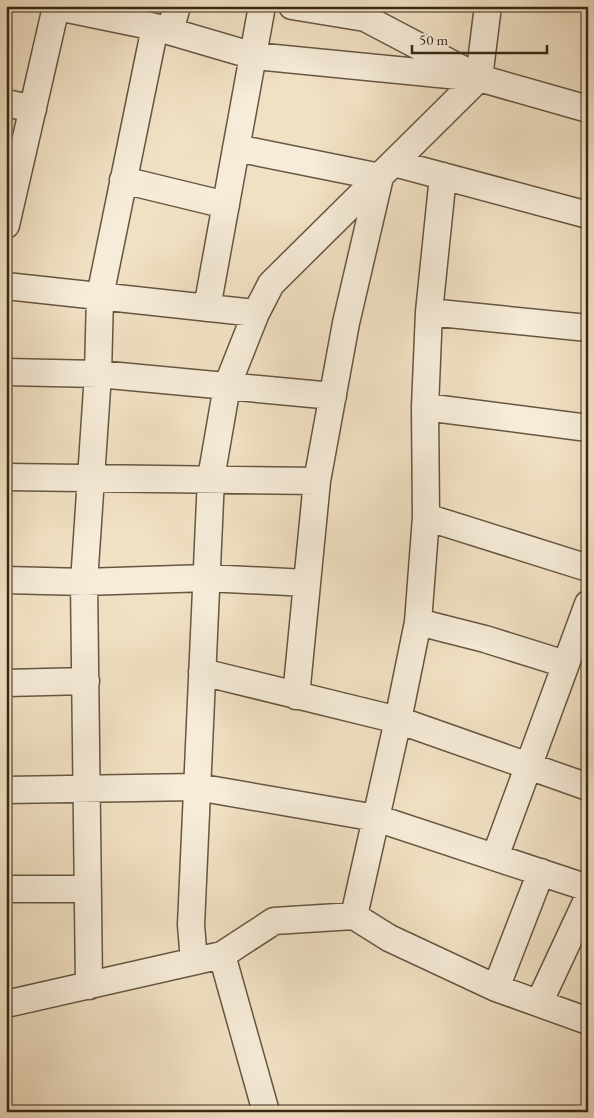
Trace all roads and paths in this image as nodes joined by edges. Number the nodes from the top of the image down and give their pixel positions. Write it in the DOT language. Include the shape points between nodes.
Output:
graph roads {
  1 [pos="177,6"];
  2 [pos="262,6"];
  3 [pos="292,6"];
  4 [pos="488,6"];
  5 [pos="65,8"];
  6 [pos="369,12"];
  7 [pos="162,29"];
  8 [pos="254,56"];
  9 [pos="479,78"];
  10 [pos="6,103"];
  11 [pos="33,109"];
  12 [pos="588,109"];
  13 [pos="236,148"];
  14 [pos="387,170"];
  15 [pos="443,176"];
  16 [pos="123,180"];
  17 [pos="226,205"];
  18 [pos="8,214"];
  19 [pos="588,215"];
  20 [pos="6,286"];
  21 [pos="100,296"];
  22 [pos="207,308"];
  23 [pos="429,312"];
  24 [pos="256,313"];
  25 [pos="588,328"];
  26 [pos="6,372"];
  27 [pos="98,374"];
  28 [pos="227,386"];
  29 [pos="332,396"];
  30 [pos="425,407"];
  31 [pos="588,428"];
  32 [pos="6,477"];
  33 [pos="92,478"];
  34 [pos="211,478"];
  35 [pos="317,481"];
  36 [pos="426,517"];
  37 [pos="588,568"];
  38 [pos="207,578"];
  39 [pos="6,580"];
  40 [pos="84,582"];
  41 [pos="307,583"];
  42 [pos="588,604"];
  43 [pos="418,622"];
  44 [pos="566,664"];
  45 [pos="202,672"];
  46 [pos="86,681"];
  47 [pos="6,683"];
  48 [pos="296,696"];
  49 [pos="398,720"];
  50 [pos="528,765"];
  51 [pos="197,787"];
  52 [pos="588,788"];
  53 [pos="6,790"];
  54 [pos="86,790"];
  55 [pos="376,818"];
  56 [pos="494,857"];
  57 [pos="541,872"];
  58 [pos="588,888"];
  59 [pos="6,889"];
  60 [pos="88,889"];
  61 [pos="588,898"];
  62 [pos="354,916"];
  63 [pos="222,955"];
  64 [pos="194,961"];
  65 [pos="89,986"];
  66 [pos="496,988"];
  67 [pos="539,1003"];
  68 [pos="6,1004"];
  69 [pos="588,1021"];
  70 [pos="266,1112"];
  1 -- 7 [label="street"];
  2 -- 8 [label="street"];
  3 -- 6 [label="street"];
  4 -- 9 [label="street"];
  5 -- 7 [label="street"];
  5 -- 11 [label="street"];
  6 -- 9 [label="street"];
  7 -- 8 [label="street"];
  7 -- 16 [label="street"];
  8 -- 9 [label="street"];
  8 -- 13 [label="street"];
  9 -- 12 [label="street"];
  9 -- 14 [label="street"];
  10 -- 11 [label="street"];
  11 -- 18 [label="street"];
  13 -- 14 [label="street"];
  13 -- 17 [label="street"];
  14 -- 15 [label="street"];
  14 -- 24 [label="street" via="271,284"];
  14 -- 29 [label="street" via="346,323"];
  15 -- 19 [label="street"];
  15 -- 23 [label="street"];
  16 -- 17 [label="street"];
  16 -- 21 [label="street"];
  17 -- 22 [label="street"];
  20 -- 21 [label="street"];
  21 -- 22 [label="street"];
  21 -- 27 [label="street"];
  22 -- 24 [label="street"];
  23 -- 25 [label="street"];
  23 -- 30 [label="street"];
  24 -- 28 [label="street"];
  26 -- 27 [label="street"];
  27 -- 28 [label="street"];
  27 -- 33 [label="street"];
  28 -- 29 [label="street"];
  28 -- 34 [label="street"];
  29 -- 35 [label="street"];
  30 -- 31 [label="street"];
  30 -- 36 [label="street"];
  32 -- 33 [label="street"];
  33 -- 34 [label="street"];
  33 -- 40 [label="street"];
  34 -- 35 [label="street"];
  34 -- 38 [label="street"];
  35 -- 41 [label="street"];
  36 -- 37 [label="street"];
  36 -- 43 [label="street"];
  38 -- 40 [label="street"];
  38 -- 41 [label="street"];
  38 -- 45 [label="street"];
  39 -- 40 [label="street"];
  40 -- 46 [label="street"];
  41 -- 48 [label="street"];
  42 -- 44 [label="street"];
  43 -- 44 [label="street"];
  43 -- 49 [label="street"];
  44 -- 50 [label="street"];
  45 -- 48 [label="street"];
  45 -- 51 [label="street"];
  46 -- 47 [label="street"];
  46 -- 54 [label="street"];
  48 -- 49 [label="street"];
  49 -- 50 [label="street"];
  49 -- 55 [label="street"];
  50 -- 52 [label="street"];
  50 -- 56 [label="street"];
  51 -- 54 [label="street"];
  51 -- 55 [label="street"];
  51 -- 64 [label="street" via="191,925"];
  53 -- 54 [label="street"];
  54 -- 60 [label="street"];
  55 -- 56 [label="street"];
  55 -- 62 [label="street"];
  56 -- 57 [label="street"];
  57 -- 58 [label="street"];
  57 -- 66 [label="street"];
  59 -- 60 [label="street"];
  60 -- 65 [label="street"];
  61 -- 67 [label="street"];
  62 -- 63 [label="street" via="274,921"];
  62 -- 66 [label="street" via="390,938"];
  63 -- 64 [label="street"];
  63 -- 70 [label="street"];
  64 -- 65 [label="street"];
  65 -- 68 [label="street"];
  66 -- 67 [label="street"];
  67 -- 69 [label="street"];
}
